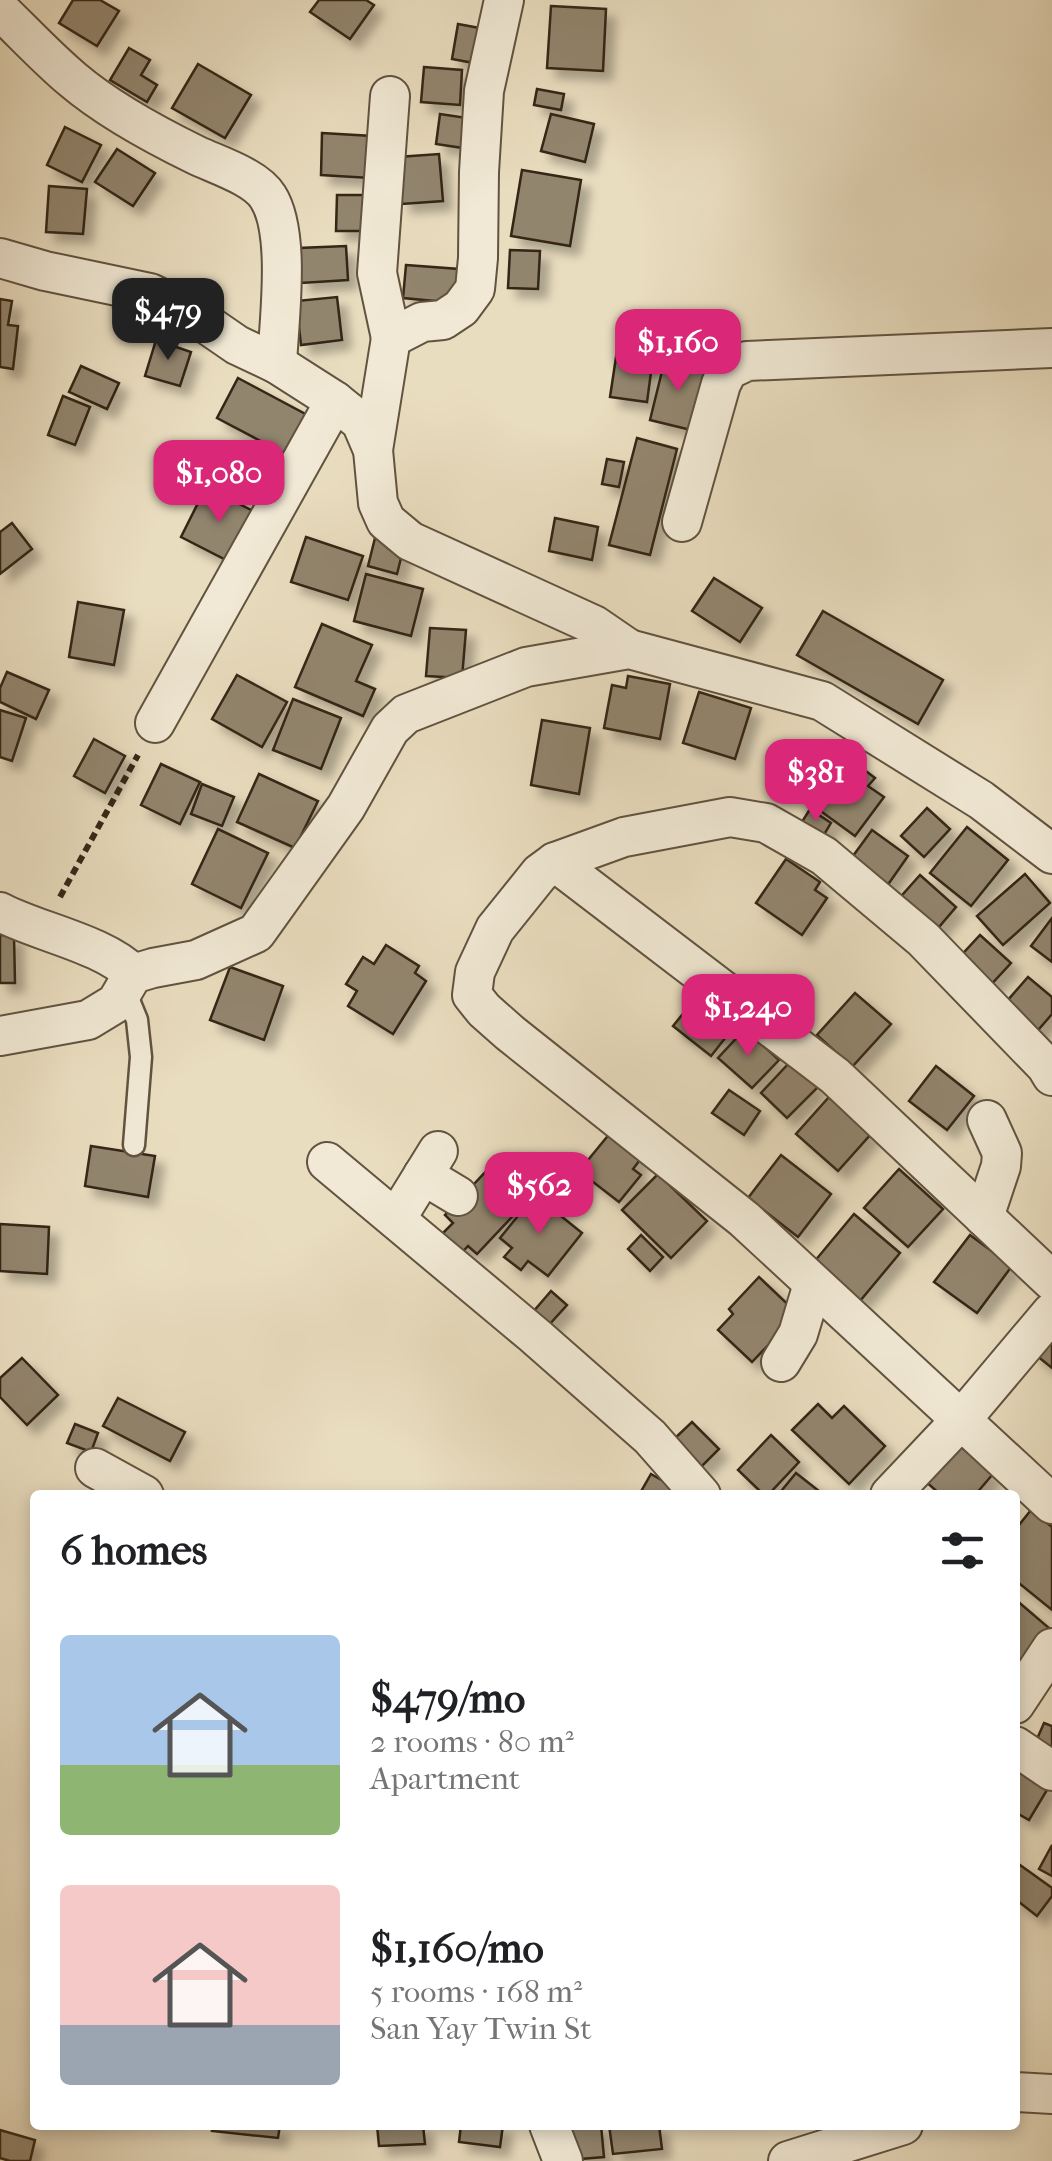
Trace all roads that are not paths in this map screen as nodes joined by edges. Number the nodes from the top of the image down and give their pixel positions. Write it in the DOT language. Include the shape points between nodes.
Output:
graph roads {
  1 [pos="504,0"];
  2 [pos="0,10"];
  3 [pos="390,96"];
  4 [pos="0,258"];
  5 [pos="391,338"];
  6 [pos="1052,348"];
  7 [pos="277,364"];
  8 [pos="335,402"];
  9 [pos="373,450"];
  10 [pos="682,522"];
  11 [pos="629,649"];
  12 [pos="155,723"];
  13 [pos="1052,854"];
  14 [pos="555,862"];
  15 [pos="0,912"];
  16 [pos="129,981"];
  17 [pos="0,1036"];
  18 [pos="1052,1076"];
  19 [pos="988,1120"];
  20 [pos="134,1145"];
  21 [pos="327,1162"];
  22 [pos="458,1196"];
  23 [pos="984,1217"];
  24 [pos="396,1219"];
  25 [pos="1052,1280"];
  26 [pos="813,1284"];
  27 [pos="1052,1312"];
  28 [pos="781,1362"];
  29 [pos="960,1420"];
  30 [pos="95,1468"];
  31 [pos="135,1490"];
  32 [pos="696,1490"];
  33 [pos="895,1490"];
  34 [pos="1052,1504"];
  35 [pos="1052,1648"];
  36 [pos="1020,1696"];
  37 [pos="1020,1749"];
  38 [pos="1052,1771"];
  39 [pos="1020,2092"];
  40 [pos="1052,2094"];
  41 [pos="551,2130"];
  42 [pos="888,2130"];
  43 [pos="563,2161"];
  44 [pos="788,2161"];
  1 -- 5 [label="street" via="484,91 475,288 462,308 442,320"];
  2 -- 7 [label="street" via="73,80 267,194 281,257"];
  3 -- 5 [label="street" via="377,273"];
  4 -- 7 [label="street" via="150,293"];
  5 -- 9 [label="street"];
  6 -- 10 [label="street" via="747,361 728,370 716,398"];
  7 -- 8 [label="street"];
  8 -- 9 [label="street" via="361,422"];
  8 -- 12 [label="street"];
  9 -- 11 [label="street" via="378,503 386,521 410,541 594,625"];
  11 -- 13 [label="street" via="822,702 981,800"];
  11 -- 16 [label="street" via="526,666 406,714 256,934"];
  14 -- 18 [label="street" via="624,837 730,816 766,823 824,856 923,939"];
  14 -- 23 [label="street" via="835,1076"];
  14 -- 26 [label="street" via="494,929 472,995"];
  15 -- 16 [label="street" via="123,963"];
  16 -- 17 [label="street" via="116,1003 88,1020"];
  16 -- 20 [label="lane" via="142,1056"];
  19 -- 23 [label="street" via="1002,1153"];
  21 -- 24 [label="street"];
  22 -- 24 [label="street" via="430,1163"];
  23 -- 25 [label="street"];
  24 -- 32 [label="street" via="650,1438"];
  26 -- 28 [label="street" via="798,1334"];
  26 -- 29 [label="street"];
  27 -- 29 [label="street"];
  29 -- 33 [label="street"];
  29 -- 34 [label="street"];
  30 -- 31 [label="street"];
  35 -- 36 [label="street"];
  37 -- 38 [label="street"];
  39 -- 40 [label="street"];
  41 -- 43 [label="street"];
  42 -- 44 [label="street"];
}
